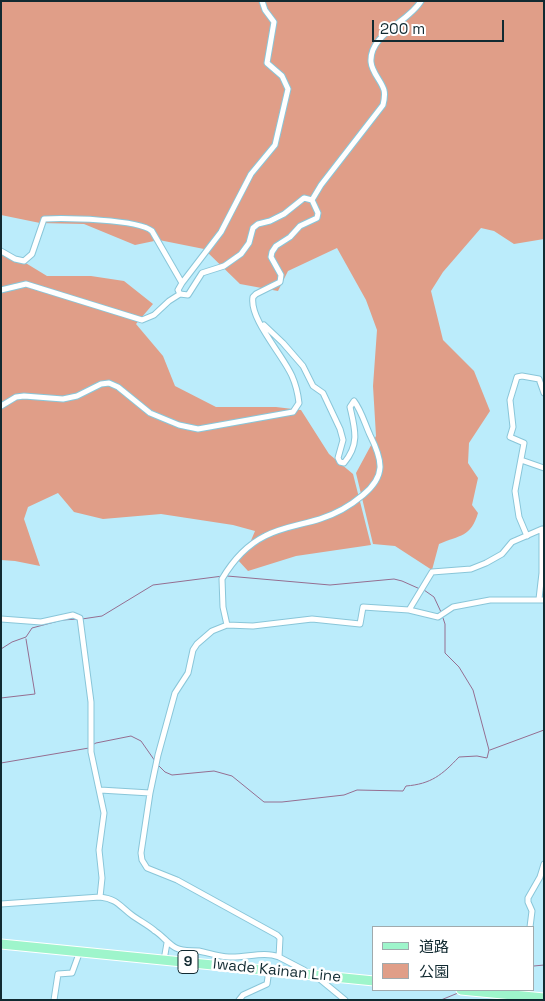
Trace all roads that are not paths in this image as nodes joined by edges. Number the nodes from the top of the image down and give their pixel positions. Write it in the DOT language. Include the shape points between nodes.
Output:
graph roads {
  1 [pos="262,1"];
  2 [pos="421,1"];
  3 [pos="312,200"];
  4 [pos="1,250"];
  5 [pos="182,283"];
  6 [pos="1,290"];
  7 [pos="180,294"];
  8 [pos="257,319"];
  9 [pos="544,393"];
  10 [pos="1,406"];
  11 [pos="521,460"];
  12 [pos="544,468"];
  13 [pos="527,536"];
  14 [pos="541,600"];
  15 [pos="409,610"];
  16 [pos="1,619"];
  17 [pos="228,625"];
  18 [pos="100,790"];
  19 [pos="150,793"];
  20 [pos="544,864"];
  21 [pos="100,897"];
  22 [pos="1,904"];
  23 [pos="530,926"];
  24 [pos="167,943"];
  25 [pos="1,944"];
  26 [pos="80,951"];
  27 [pos="279,957"];
  28 [pos="164,960"];
  29 [pos="269,970"];
  30 [pos="312,975"];
  31 [pos="372,981"];
  32 [pos="475,991"];
  33 [pos="529,995"];
  34 [pos="544,998"];
  35 [pos="54,1000"];
  36 [pos="239,1000"];
  37 [pos="345,1000"];
  1 -- 5 [label="street" via="274,22 267,63 282,76 288,89 275,145 251,174 221,232"];
  2 -- 3 [label="street" via="373,49 371,65 384,91 383,105"];
  3 -- 7 [label="street" via="304,198 284,214 258,224 241,254 224,266 202,273 188,295"];
  3 -- 8 [label="street" via="317,218 300,226 272,252 271,257 282,279 253,297 252,307"];
  4 -- 5 [label="street" via="24,261 32,254 42,219 75,218 135,224 152,231"];
  5 -- 7 [label="street" via="178,290"];
  6 -- 7 [label="street" via="26,284 142,320 154,315"];
  8 -- 10 [label="street" via="293,377 299,403 292,412 198,429 179,425 150,412 118,387 109,384 63,399 16,397"];
  8 -- 17 [label="street" via="283,343 303,366 313,386 323,393 343,440 338,458 340,462 344,463 352,454 355,441 350,407 354,401 381,463 373,487 351,505 319,520 279,530 240,554 222,579"];
  9 -- 11 [label="street" via="539,380 517,377 510,400 513,427 510,438 524,443"];
  11 -- 12 [label="street"];
  11 -- 13 [label="street" via="515,491 519,518"];
  13 -- 14 [label="street" via="542,529"];
  13 -- 15 [label="street" via="512,542 502,554 486,563 453,572 432,572"];
  14 -- 15 [label="street" via="490,600 453,607 438,616"];
  15 -- 17 [label="street" via="363,607 360,624 312,618 253,626"];
  16 -- 18 [label="street" via="41,622 73,615 80,618 91,702 91,752"];
  17 -- 19 [label="street" via="212,631 193,650 188,673 175,693"];
  18 -- 19 [label="street"];
  18 -- 21 [label="street" via="104,813"];
  19 -- 27 [label="street" via="141,853 147,868 177,880 277,935 280,938"];
  20 -- 23 [label="street" via="528,898 532,911"];
  21 -- 22 [label="street"];
  21 -- 24 [label="street" via="119,903"];
  24 -- 27 [label="street" via="186,952 244,958 271,954"];
  24 -- 28 [label="street"];
  25 -- 26 [label="main road, Iwade Kainan Line / 9"];
  26 -- 28 [label="main road, Iwade Kainan Line / 9"];
  26 -- 35 [label="street" via="72,973 58,974"];
  27 -- 30 [label="street"];
  28 -- 29 [label="main road, Iwade Kainan Line / 9"];
  29 -- 30 [label="main road, Iwade Kainan Line / 9"];
  29 -- 36 [label="street" via="267,984"];
  30 -- 31 [label="main road, Iwade Kainan Line / 9"];
  30 -- 37 [label="street"];
  32 -- 33 [label="main road"];
  33 -- 34 [label="main road"];
}
